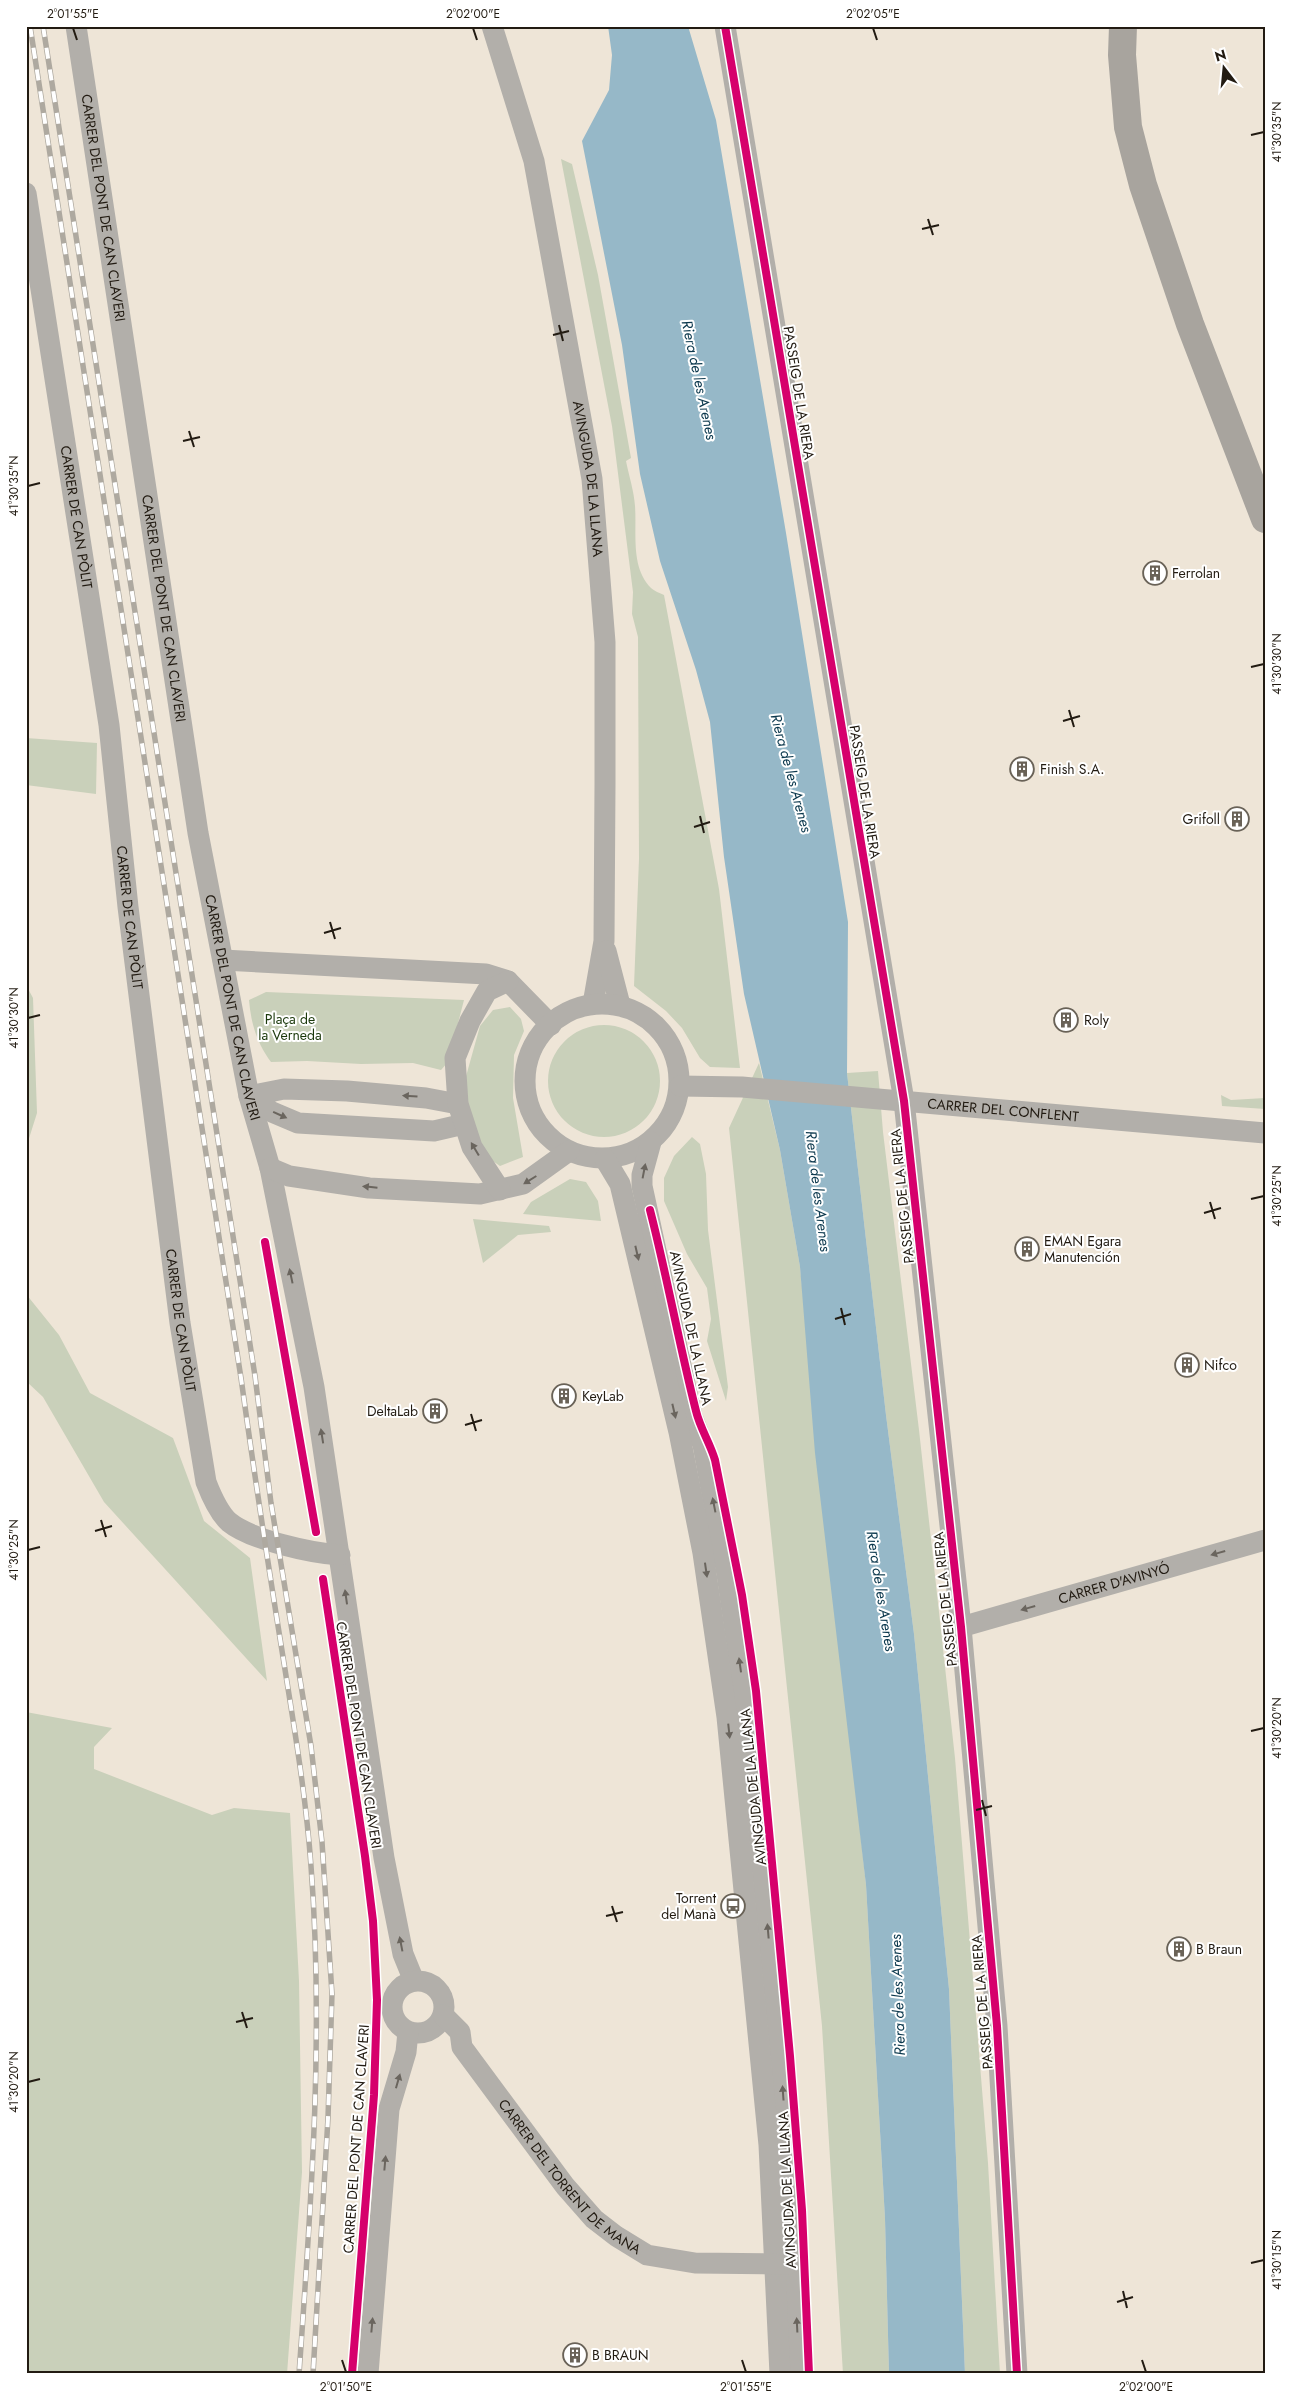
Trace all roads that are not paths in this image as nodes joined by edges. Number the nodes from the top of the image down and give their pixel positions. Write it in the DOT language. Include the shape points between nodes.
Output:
graph roads {
  1 [pos="76,26"];
  2 [pos="492,26"];
  3 [pos="725,26"];
  4 [pos="1123,26"];
  5 [pos="26,193"];
  6 [pos="1265,519"];
  7 [pos="604,941"];
  8 [pos="223,960"];
  9 [pos="508,981"];
  10 [pos="593,1004"];
  11 [pos="620,1005"];
  12 [pos="550,1025"];
  13 [pos="680,1086"];
  14 [pos="250,1096"];
  15 [pos="904,1101"];
  16 [pos="461,1114"];
  17 [pos="1265,1133"];
  18 [pos="651,1142"];
  19 [pos="569,1151"];
  20 [pos="605,1159"];
  21 [pos="270,1168"];
  22 [pos="500,1190"];
  23 [pos="1265,1540"];
  24 [pos="340,1555"];
  25 [pos="961,1627"];
  26 [pos="414,1982"];
  27 [pos="443,2015"];
  28 [pos="419,2031"];
  29 [pos="462,2047"];
  30 [pos="785,2265"];
  31 [pos="368,2374"];
  32 [pos="780,2374"];
  33 [pos="799,2374"];
  34 [pos="1017,2374"];
  1 -- 8 [label="street, CARRER DEL PONT DE CAN CLAVERI" via="198,833"];
  2 -- 7 [label="street, AVINGUDA DE LA LLANA" via="534,161 592,479 605,642"];
  3 -- 15 [label="street, PASSEIG DE LA RIERA"];
  4 -- 6 [label="main road" via="1128,127 1141,177 1170,266"];
  5 -- 24 [label="street, CARRER DE CAN PÒLIT" via="109,725 127,898 180,1323 206,1482 228,1521 241,1529 320,1554"];
  7 -- 10 [label="street, AVINGUDA DE LA LLANA"];
  7 -- 11 [label="street, AVINGUDA DE LA LLANA"];
  8 -- 9 [label="street" via="486,974"];
  8 -- 14 [label="street, CARRER DEL PONT DE CAN CLAVERI"];
  9 -- 12 [label="street"];
  9 -- 16 [label="street" via="487,991 455,1058"];
  10 -- 11 [label="street"];
  10 -- 12 [label="street" via="562,1015"];
  11 -- 13 [label="street" via="645,1016 665,1034 677,1059"];
  12 -- 19 [label="street" via="535,1042 526,1068 525,1084 530,1110 539,1127"];
  13 -- 15 [label="street, CARRER DEL CONFLENT" via="742,1087"];
  13 -- 18 [label="street" via="669,1121"];
  16 -- 14 [label="street, one-way" via="426,1098 284,1089"];
  14 -- 16 [label="street, one-way" via="272,1112 298,1123 434,1131"];
  14 -- 21 [label="street, CARRER DEL PONT DE CAN CLAVERI"];
  15 -- 17 [label="street, CARRER DEL CONFLENT"];
  15 -- 25 [label="street, PASSEIG DE LA RIERA"];
  22 -- 16 [label="street, one-way" via="472,1147"];
  18 -- 20 [label="street" via="631,1153"];
  30 -- 18 [label="street, AVINGUDA DE LA LLANA, one-way" via="782,2080 748,1723 728,1574 703,1445 692,1416 642,1186"];
  19 -- 20 [label="street"];
  19 -- 22 [label="street, one-way" via="523,1184"];
  20 -- 30 [label="street, AVINGUDA DE LA LLANA, one-way" via="620,1184 679,1432 703,1553 727,1717 769,2145"];
  22 -- 21 [label="street, one-way" via="480,1194 369,1188 289,1176"];
  24 -- 21 [label="street, CARRER DEL PONT DE CAN CLAVERI, one-way" via="314,1386"];
  23 -- 25 [label="street, CARRER D'AVINYÓ, one-way"];
  26 -- 24 [label="street, CARRER DEL PONT DE CAN CLAVERI, one-way" via="403,1954 384,1858"];
  25 -- 34 [label="street, PASSEIG DE LA RIERA" via="998,2040"];
  26 -- 27 [label="street" via="424,1981 437,1988 444,2001"];
  26 -- 28 [label="street" via="400,1987 391,2006 393,2018 399,2026"];
  27 -- 28 [label="street" via="436,2027"];
  27 -- 29 [label="street, CARRER DEL TORRENT DE MANA" via="460,2032"];
  28 -- 29 [label="street"];
  31 -- 28 [label="street, one-way" via="389,2109 406,2052"];
  29 -- 30 [label="street, CARRER DEL TORRENT DE MANA" via="565,2186 594,2219 616,2236 648,2255 694,2263"];
  30 -- 32 [label="street, AVINGUDA DE LA LLANA"];
  33 -- 30 [label="street, AVINGUDA DE LA LLANA, one-way"];
}
